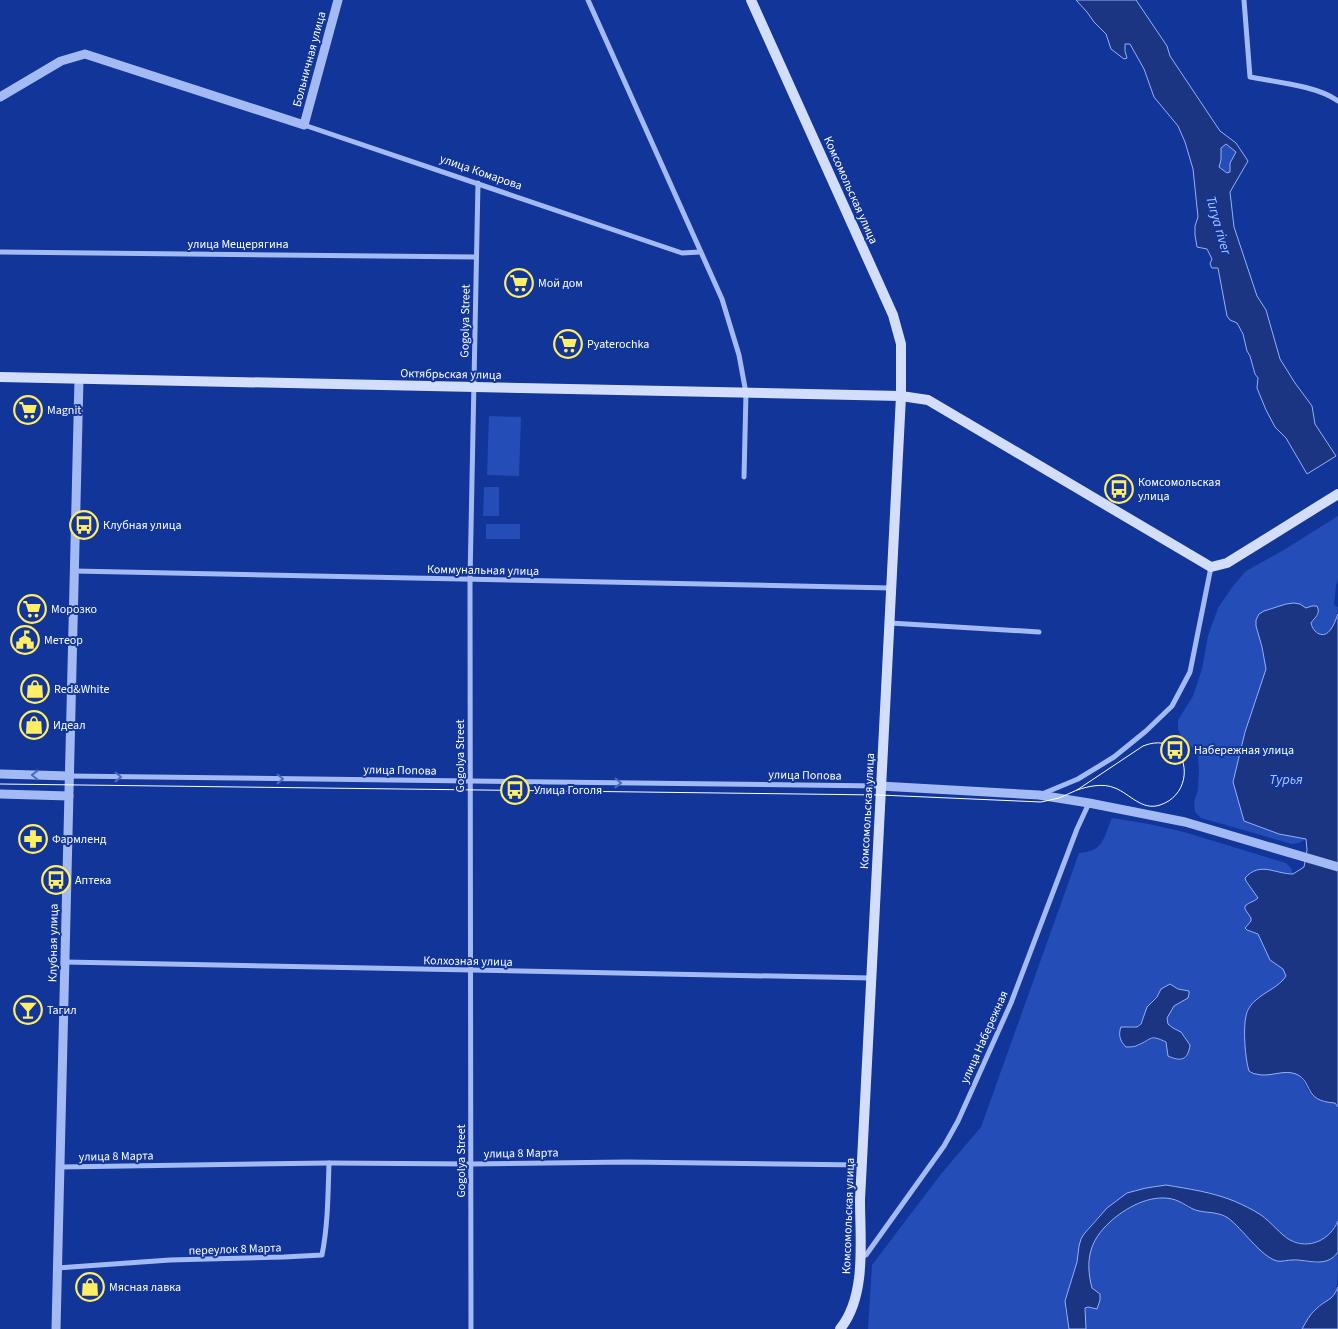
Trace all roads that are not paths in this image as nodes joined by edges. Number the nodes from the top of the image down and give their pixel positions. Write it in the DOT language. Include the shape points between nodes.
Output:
graph roads {
  1 [pos="338,0"];
  2 [pos="588,0"];
  3 [pos="752,0"];
  4 [pos="1244,0"];
  5 [pos="0,97"];
  6 [pos="1338,101"];
  7 [pos="304,125"];
  8 [pos="478,184"];
  9 [pos="0,252"];
  10 [pos="700,252"];
  11 [pos="476,257"];
  12 [pos="0,377"];
  13 [pos="79,378"];
  14 [pos="474,387"];
  15 [pos="746,393"];
  16 [pos="901,396"];
  17 [pos="744,476"];
  18 [pos="1338,494"];
  19 [pos="1211,567"];
  20 [pos="74,571"];
  21 [pos="470,579"];
  22 [pos="891,588"];
  23 [pos="889,623"];
  24 [pos="1039,632"];
  25 [pos="0,774"];
  26 [pos="69,776"];
  27 [pos="470,781"];
  28 [pos="880,786"];
  29 [pos="0,794"];
  30 [pos="1039,795"];
  31 [pos="69,796"];
  32 [pos="1089,804"];
  33 [pos="1338,867"];
  34 [pos="65,962"];
  35 [pos="470,971"];
  36 [pos="871,978"];
  37 [pos="329,1163"];
  38 [pos="471,1164"];
  39 [pos="862,1165"];
  40 [pos="60,1167"];
  41 [pos="860,1257"];
  42 [pos="57,1268"];
  43 [pos="844,1327"];
  44 [pos="56,1329"];
  45 [pos="471,1329"];
  1 -- 7 [label="street, Больничная улица"];
  2 -- 10 [label="street"];
  3 -- 16 [label="main road, Комсомольская улица" via="893,315 901,344"];
  4 -- 6 [label="street" via="1250,77 1310,89"];
  5 -- 7 [label="street, улица Комарова" via="61,61 85,54"];
  7 -- 8 [label="street, улица Комарова"];
  8 -- 10 [label="street, улица Комарова" via="682,253"];
  8 -- 11 [label="street, Gogolya Street"];
  9 -- 11 [label="street, улица Мещерягина"];
  10 -- 15 [label="street" via="722,299 739,355"];
  11 -- 14 [label="street, Gogolya Street"];
  12 -- 13 [label="main road, Октябрьская улица"];
  13 -- 14 [label="main road, Октябрьская улица"];
  13 -- 20 [label="street, Клубная улица"];
  14 -- 15 [label="main road, Октябрьская улица"];
  14 -- 21 [label="street, Gogolya Street"];
  15 -- 16 [label="main road, Октябрьская улица"];
  15 -- 17 [label="street"];
  16 -- 19 [label="main road, Октябрьская улица" via="928,400"];
  16 -- 22 [label="main road, Комсомольская улица"];
  18 -- 19 [label="main road" via="1227,563"];
  19 -- 30 [label="street" via="1190,672 1172,706 1114,756 1078,779"];
  20 -- 21 [label="street, Коммунальная улица"];
  20 -- 26 [label="street, Клубная улица"];
  21 -- 22 [label="street, Коммунальная улица"];
  21 -- 27 [label="street, Gogolya Street"];
  22 -- 23 [label="main road, Комсомольская улица"];
  23 -- 24 [label="street"];
  23 -- 28 [label="main road, Комсомольская улица"];
  26 -- 25 [label="street, one-way"];
  26 -- 27 [label="street, улица Попова, one-way"];
  26 -- 31 [label="street, Клубная улица"];
  27 -- 28 [label="street, улица Попова, one-way"];
  27 -- 35 [label="street, Gogolya Street"];
  28 -- 30 [label="street"];
  28 -- 36 [label="main road, Комсомольская улица"];
  29 -- 31 [label="street"];
  30 -- 32 [label="street"];
  31 -- 34 [label="street, Клубная улица"];
  32 -- 33 [label="street" via="1185,822"];
  32 -- 41 [label="street, улица Набережная" via="1011,1003 958,1121 944,1146 866,1255"];
  34 -- 35 [label="street, Колхозная улица"];
  34 -- 40 [label="street, Клубная улица"];
  35 -- 36 [label="street, Колхозная улица"];
  35 -- 38 [label="street, Gogolya Street"];
  36 -- 39 [label="main road, Комсомольская улица"];
  37 -- 38 [label="street, улица 8 Марта"];
  37 -- 40 [label="street, улица 8 Марта"];
  37 -- 42 [label="street, переулок 8 Марта" via="322,1255"];
  38 -- 39 [label="street, улица 8 Марта"];
  38 -- 45 [label="street, Gogolya Street"];
  39 -- 41 [label="main road, Комсомольская улица"];
  40 -- 42 [label="street, Клубная улица"];
  41 -- 43 [label="main road, Комсомольская улица" via="854,1303"];
  42 -- 44 [label="street, Клубная улица"];
}
